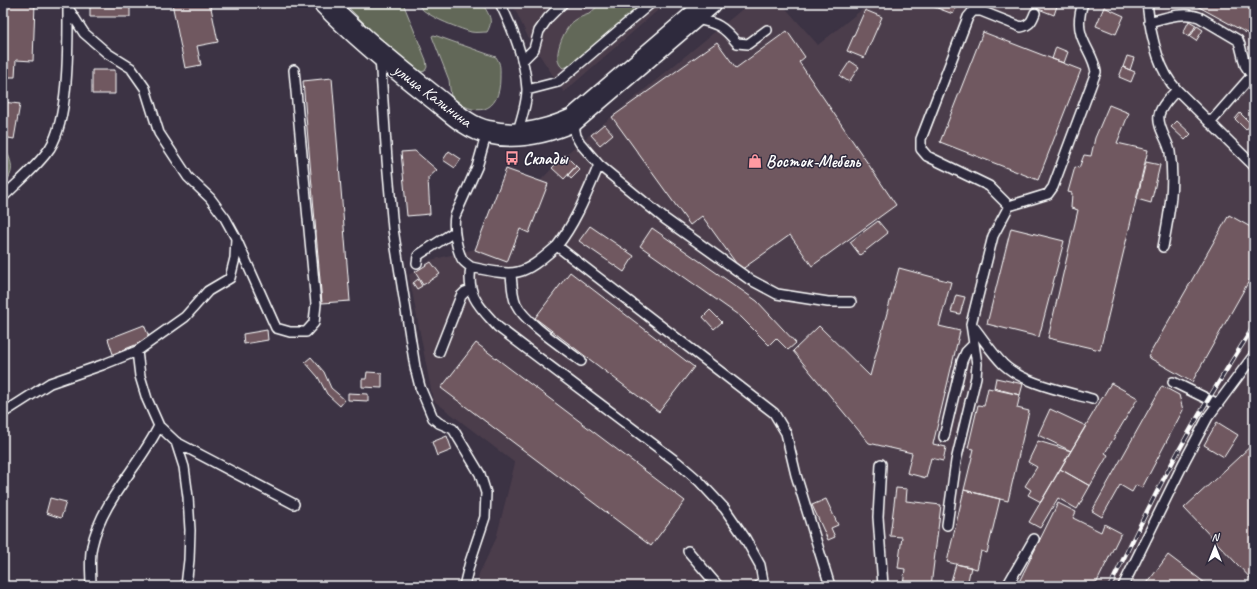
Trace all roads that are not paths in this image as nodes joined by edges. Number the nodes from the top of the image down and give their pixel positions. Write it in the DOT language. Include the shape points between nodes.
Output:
graph roads {
  1 [pos="325,3"];
  2 [pos="500,3"];
  3 [pos="651,3"];
  4 [pos="710,3"];
  5 [pos="1083,3"];
  6 [pos="1147,3"];
  7 [pos="561,4"];
  8 [pos="68,6"];
  9 [pos="1035,13"];
  10 [pos="692,18"];
  11 [pos="1149,22"];
  12 [pos="767,30"];
  13 [pos="380,55"];
  14 [pos="523,60"];
  15 [pos="294,70"];
  16 [pos="1253,75"];
  17 [pos="527,90"];
  18 [pos="1176,90"];
  19 [pos="573,120"];
  20 [pos="1210,123"];
  21 [pos="487,132"];
  22 [pos="516,135"];
  23 [pos="599,166"];
  24 [pos="1254,166"];
  25 [pos="3,196"];
  26 [pos="1009,206"];
  27 [pos="454,232"];
  28 [pos="236,238"];
  29 [pos="557,246"];
  30 [pos="1163,247"];
  31 [pos="417,263"];
  32 [pos="471,267"];
  33 [pos="511,274"];
  34 [pos="471,290"];
  35 [pos="851,302"];
  36 [pos="971,324"];
  37 [pos="974,344"];
  38 [pos="137,351"];
  39 [pos="439,352"];
  40 [pos="1254,355"];
  41 [pos="581,361"];
  42 [pos="1174,382"];
  43 [pos="1092,399"];
  44 [pos="1218,404"];
  45 [pos="3,413"];
  46 [pos="159,426"];
  47 [pos="944,436"];
  48 [pos="176,442"];
  49 [pos="881,464"];
  50 [pos="294,504"];
  51 [pos="947,525"];
  52 [pos="1034,539"];
  53 [pos="688,551"];
  54 [pos="91,586"];
  55 [pos="186,586"];
  56 [pos="464,586"];
  57 [pos="718,586"];
  58 [pos="759,586"];
  59 [pos="830,586"];
  60 [pos="883,586"];
  61 [pos="1007,586"];
  62 [pos="1123,586"];
  1 -- 13 [label="main road, улица Калинина"];
  2 -- 14 [label="lane"];
  3 -- 17 [label="lane" via="558,82"];
  4 -- 10 [label="main road, улица Калинина"];
  5 -- 26 [label="lane" via="1080,33 1095,62 1096,72 1053,187 1048,194"];
  6 -- 11 [label="lane"];
  7 -- 14 [label="lane" via="539,31 534,49"];
  8 -- 25 [label="lane" via="64,101 58,126 50,147 35,167"];
  8 -- 28 [label="lane" via="84,33 107,53 131,68 145,88 159,133 188,177 210,198 225,218"];
  9 -- 26 [label="lane" via="1028,25 1021,27 981,11 973,11 968,17 921,139 922,149 927,156 989,186"];
  10 -- 12 [label="lane" via="714,22 728,32 737,43 748,44"];
  10 -- 19 [label="main road, улица Калинина"];
  11 -- 16 [label="lane" via="1193,14 1238,40 1245,65"];
  11 -- 18 [label="lane" via="1153,42 1165,73"];
  13 -- 21 [label="main road, улица Калинина" via="462,120"];
  13 -- 56 [label="lane" via="394,229 420,387 432,418 453,429 480,474 486,493 485,517"];
  14 -- 17 [label="lane"];
  15 -- 28 [label="lane" via="316,304 314,323 306,332 290,332 276,328"];
  16 -- 20 [label="lane"];
  17 -- 22 [label="lane"];
  18 -- 20 [label="lane"];
  18 -- 30 [label="lane" via="1159,112 1158,122 1170,151 1172,177 1172,193"];
  19 -- 22 [label="main road, улица Калинина" via="538,132"];
  19 -- 23 [label="lane" via="576,136"];
  20 -- 24 [label="lane"];
  21 -- 22 [label="main road, улица Калинина"];
  21 -- 27 [label="lane" via="478,167 455,216"];
  23 -- 29 [label="lane" via="567,233"];
  23 -- 35 [label="lane" via="665,219 760,285 777,294 828,302"];
  26 -- 36 [label="lane" via="993,236"];
  27 -- 31 [label="lane" via="420,254"];
  27 -- 32 [label="lane" via="462,260"];
  28 -- 38 [label="lane" via="230,278 208,291 185,317"];
  29 -- 33 [label="lane" via="523,272"];
  29 -- 59 [label="lane" via="774,413 786,433"];
  32 -- 33 [label="lane"];
  32 -- 34 [label="lane"];
  33 -- 41 [label="lane" via="516,303 521,313"];
  34 -- 39 [label="lane" via="461,296"];
  34 -- 58 [label="lane" via="476,302 498,327 678,462 712,494 745,538 760,564 763,581"];
  36 -- 37 [label="lane"];
  36 -- 43 [label="lane" via="1003,364 1020,376"];
  37 -- 47 [label="lane" via="962,361"];
  37 -- 51 [label="lane" via="976,377 956,461"];
  38 -- 45 [label="lane" via="50,383"];
  38 -- 46 [label="lane" via="140,376"];
  40 -- 44 [label="lane"];
  42 -- 44 [label="lane"];
  44 -- 62 [label="lane" via="1208,417 1184,462"];
  46 -- 48 [label="lane"];
  46 -- 54 [label="lane" via="108,503 98,525 92,547"];
  48 -- 50 [label="lane"];
  48 -- 55 [label="lane" via="184,466 188,496 190,530"];
  49 -- 60 [label="lane" via="878,517"];
  52 -- 61 [label="lane"];
  53 -- 57 [label="lane"];
}
